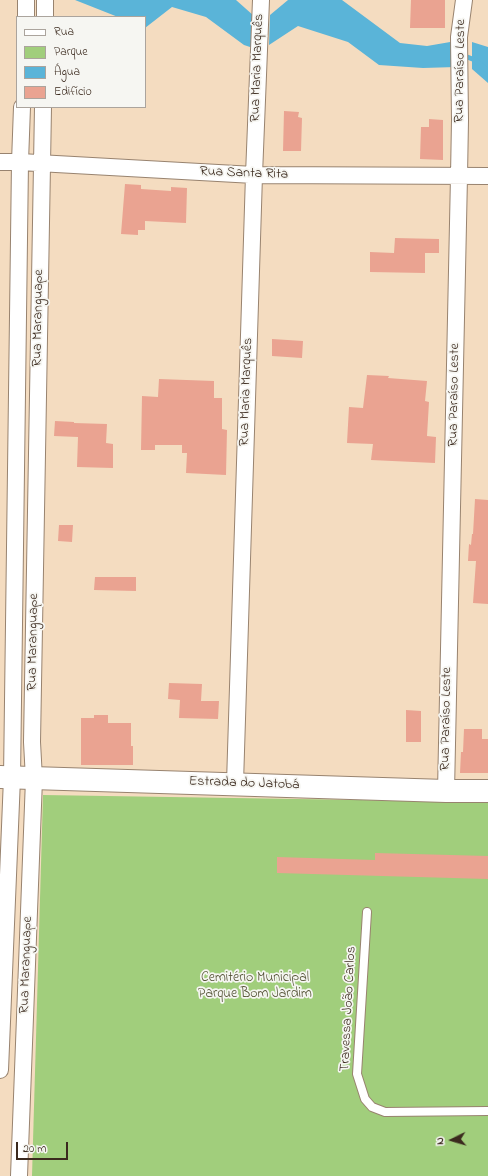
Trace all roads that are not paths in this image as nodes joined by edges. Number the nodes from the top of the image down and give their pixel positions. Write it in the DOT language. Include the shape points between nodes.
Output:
graph roads {
  1 [pos="26,0"];
  2 [pos="45,0"];
  3 [pos="261,0"];
  4 [pos="464,0"];
  5 [pos="26,16"];
  6 [pos="45,16"];
  7 [pos="22,108"];
  8 [pos="42,108"];
  9 [pos="0,162"];
  10 [pos="20,162"];
  11 [pos="41,164"];
  12 [pos="254,175"];
  13 [pos="459,176"];
  14 [pos="488,176"];
  15 [pos="6,778"];
  16 [pos="34,779"];
  17 [pos="235,783"];
  18 [pos="446,791"];
  19 [pos="488,791"];
  20 [pos="367,912"];
  21 [pos="0,1070"];
  22 [pos="488,1111"];
  23 [pos="19,1176"];
  1 -- 5 [label="street"];
  2 -- 6 [label="street"];
  3 -- 12 [label="street, Rua Maria Marquês"];
  4 -- 13 [label="street, Rua Paraíso Leste" via="459,36"];
  7 -- 10 [label="street, Rua Maranguape"];
  8 -- 11 [label="street, Rua Maranguape"];
  9 -- 10 [label="street, Rua Santa Rita"];
  10 -- 11 [label="street, Rua Santa Rita"];
  10 -- 15 [label="street, Rua Maranguape"];
  11 -- 12 [label="street, Rua Santa Rita"];
  11 -- 16 [label="street, Rua Maranguape" via="32,742"];
  12 -- 13 [label="street, Rua Santa Rita"];
  12 -- 17 [label="street, Rua Maria Marquês"];
  13 -- 14 [label="street, Rua Santa Rita"];
  13 -- 18 [label="street, Rua Paraíso Leste"];
  15 -- 16 [label="street, Estrada do Jatobá"];
  15 -- 21 [label="street, Rua Maranguape"];
  16 -- 17 [label="street, Estrada do Jatobá"];
  16 -- 23 [label="street, Rua Maranguape"];
  17 -- 18 [label="street, Estrada do Jatobá"];
  18 -- 19 [label="street, Estrada do Jatobá"];
  20 -- 22 [label="lane, Travessa João Carlos" via="357,1074 365,1100 372,1107 385,1112"];
}
